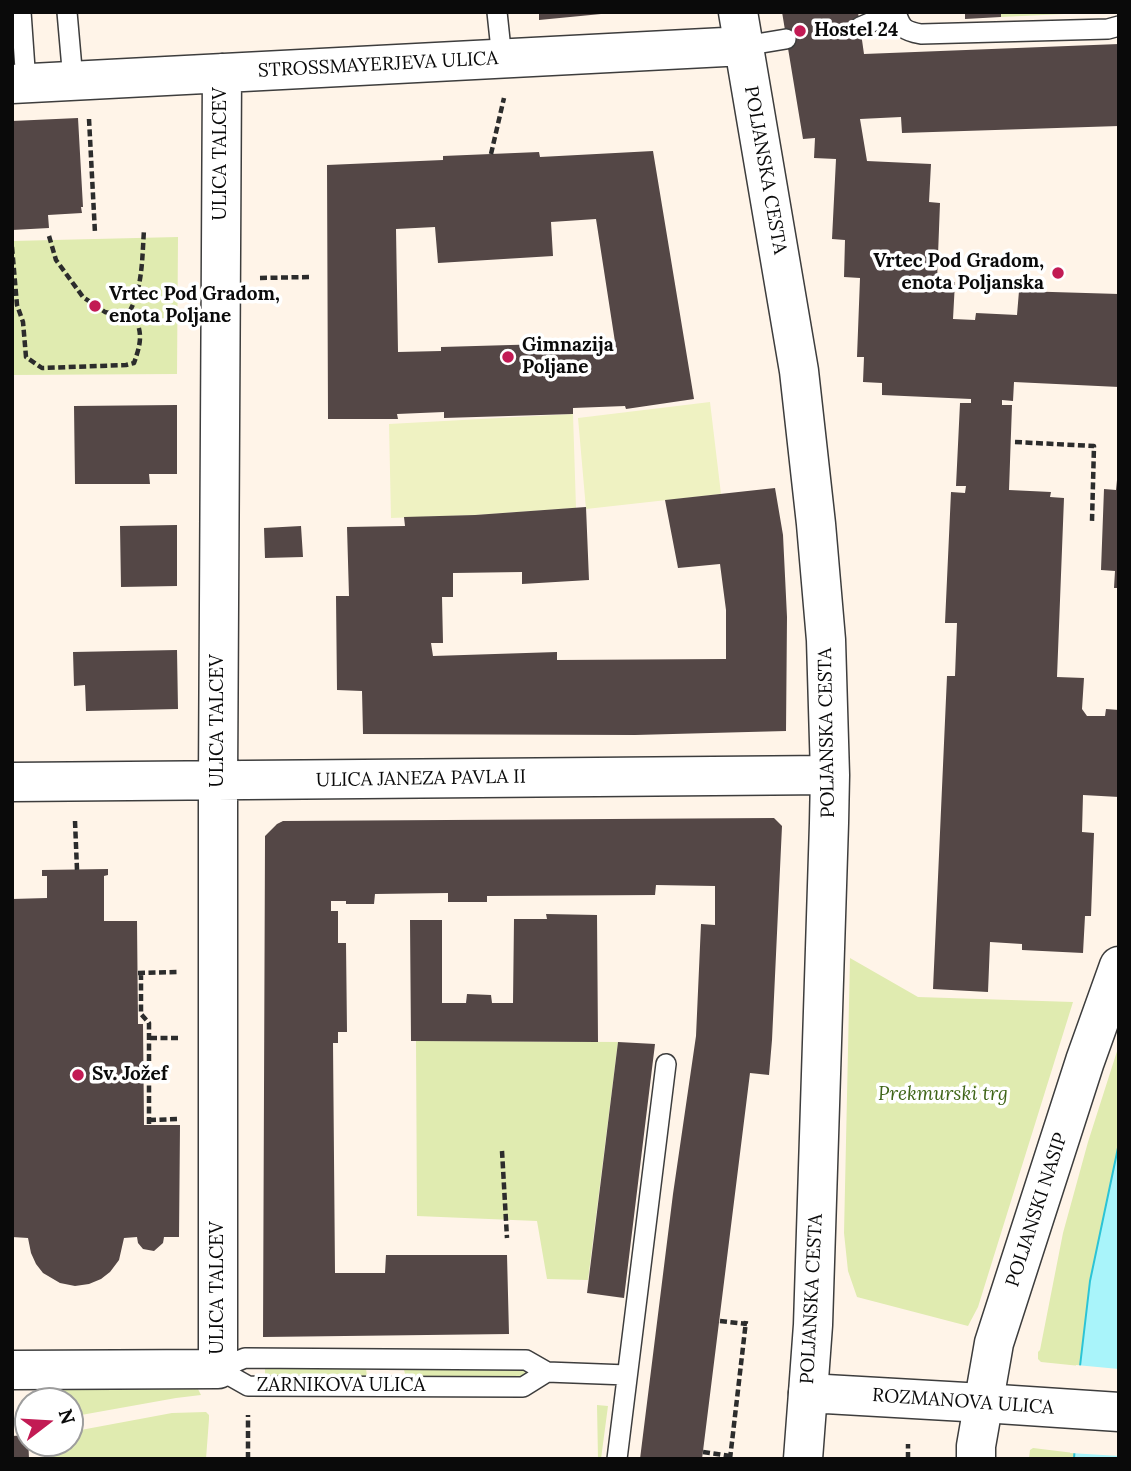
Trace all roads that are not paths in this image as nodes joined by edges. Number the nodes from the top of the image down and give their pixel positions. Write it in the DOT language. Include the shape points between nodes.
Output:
graph roads {
  1 [pos="21,12"];
  2 [pos="67,12"];
  3 [pos="497,12"];
  4 [pos="895,12"];
  5 [pos="1119,26"];
  6 [pos="860,27"];
  7 [pos="741,29"];
  8 [pos="786,39"];
  9 [pos="502,59"];
  10 [pos="222,73"];
  11 [pos="79,80"];
  12 [pos="19,83"];
  13 [pos="830,775"];
  14 [pos="218,781"];
  15 [pos="12,782"];
  16 [pos="1119,966"];
  17 [pos="666,1064"];
  18 [pos="12,1370"];
  19 [pos="547,1372"];
  20 [pos="627,1375"];
  21 [pos="233,1378"];
  22 [pos="808,1393"];
  23 [pos="983,1403"];
  24 [pos="1119,1412"];
  25 [pos="617,1459"];
  26 [pos="803,1459"];
  27 [pos="976,1459"];
  1 -- 12 [label="lane"];
  2 -- 11 [label="lane"];
  3 -- 9 [label="lane"];
  4 -- 5 [label="lane" via="907,31 920,34"];
  4 -- 6 [label="lane"];
  7 -- 8 [label="lane"];
  7 -- 9 [label="street, STROSSMAYERJEVA ULICA" via="708,49"];
  7 -- 13 [label="street, POLJANSKA CESTA" via="800,383 817,523"];
  9 -- 10 [label="street, STROSSMAYERJEVA ULICA"];
  10 -- 11 [label="street, STROSSMAYERJEVA ULICA"];
  10 -- 14 [label="street, ULICA TALCEV"];
  11 -- 12 [label="street, STROSSMAYERJEVA ULICA"];
  13 -- 14 [label="street, ULICA JANEZA PAVLA II"];
  13 -- 22 [label="street, POLJANSKA CESTA"];
  14 -- 15 [label="street, ULICA JANEZA PAVLA II"];
  14 -- 21 [label="street, ULICA TALCEV"];
  16 -- 23 [label="street, POLJANSKI NASIP" via="994,1343"];
  17 -- 20 [label="lane"];
  18 -- 21 [label="street, ZARNIKOVA ULICA"];
  19 -- 20 [label="lane, ZARNIKOVA ULICA"];
  19 -- 21 [label="lane, ZARNIKOVA ULICA" via="523,1387"];
  19 -- 21 [label="lane" via="526,1360 245,1358"];
  20 -- 25 [label="lane"];
  22 -- 23 [label="street, ROZMANOVA ULICA"];
  22 -- 26 [label="street, POLJANSKA CESTA"];
  23 -- 24 [label="street, ROZMANOVA ULICA"];
  23 -- 27 [label="street, POLJANSKI NASIP"];
}
